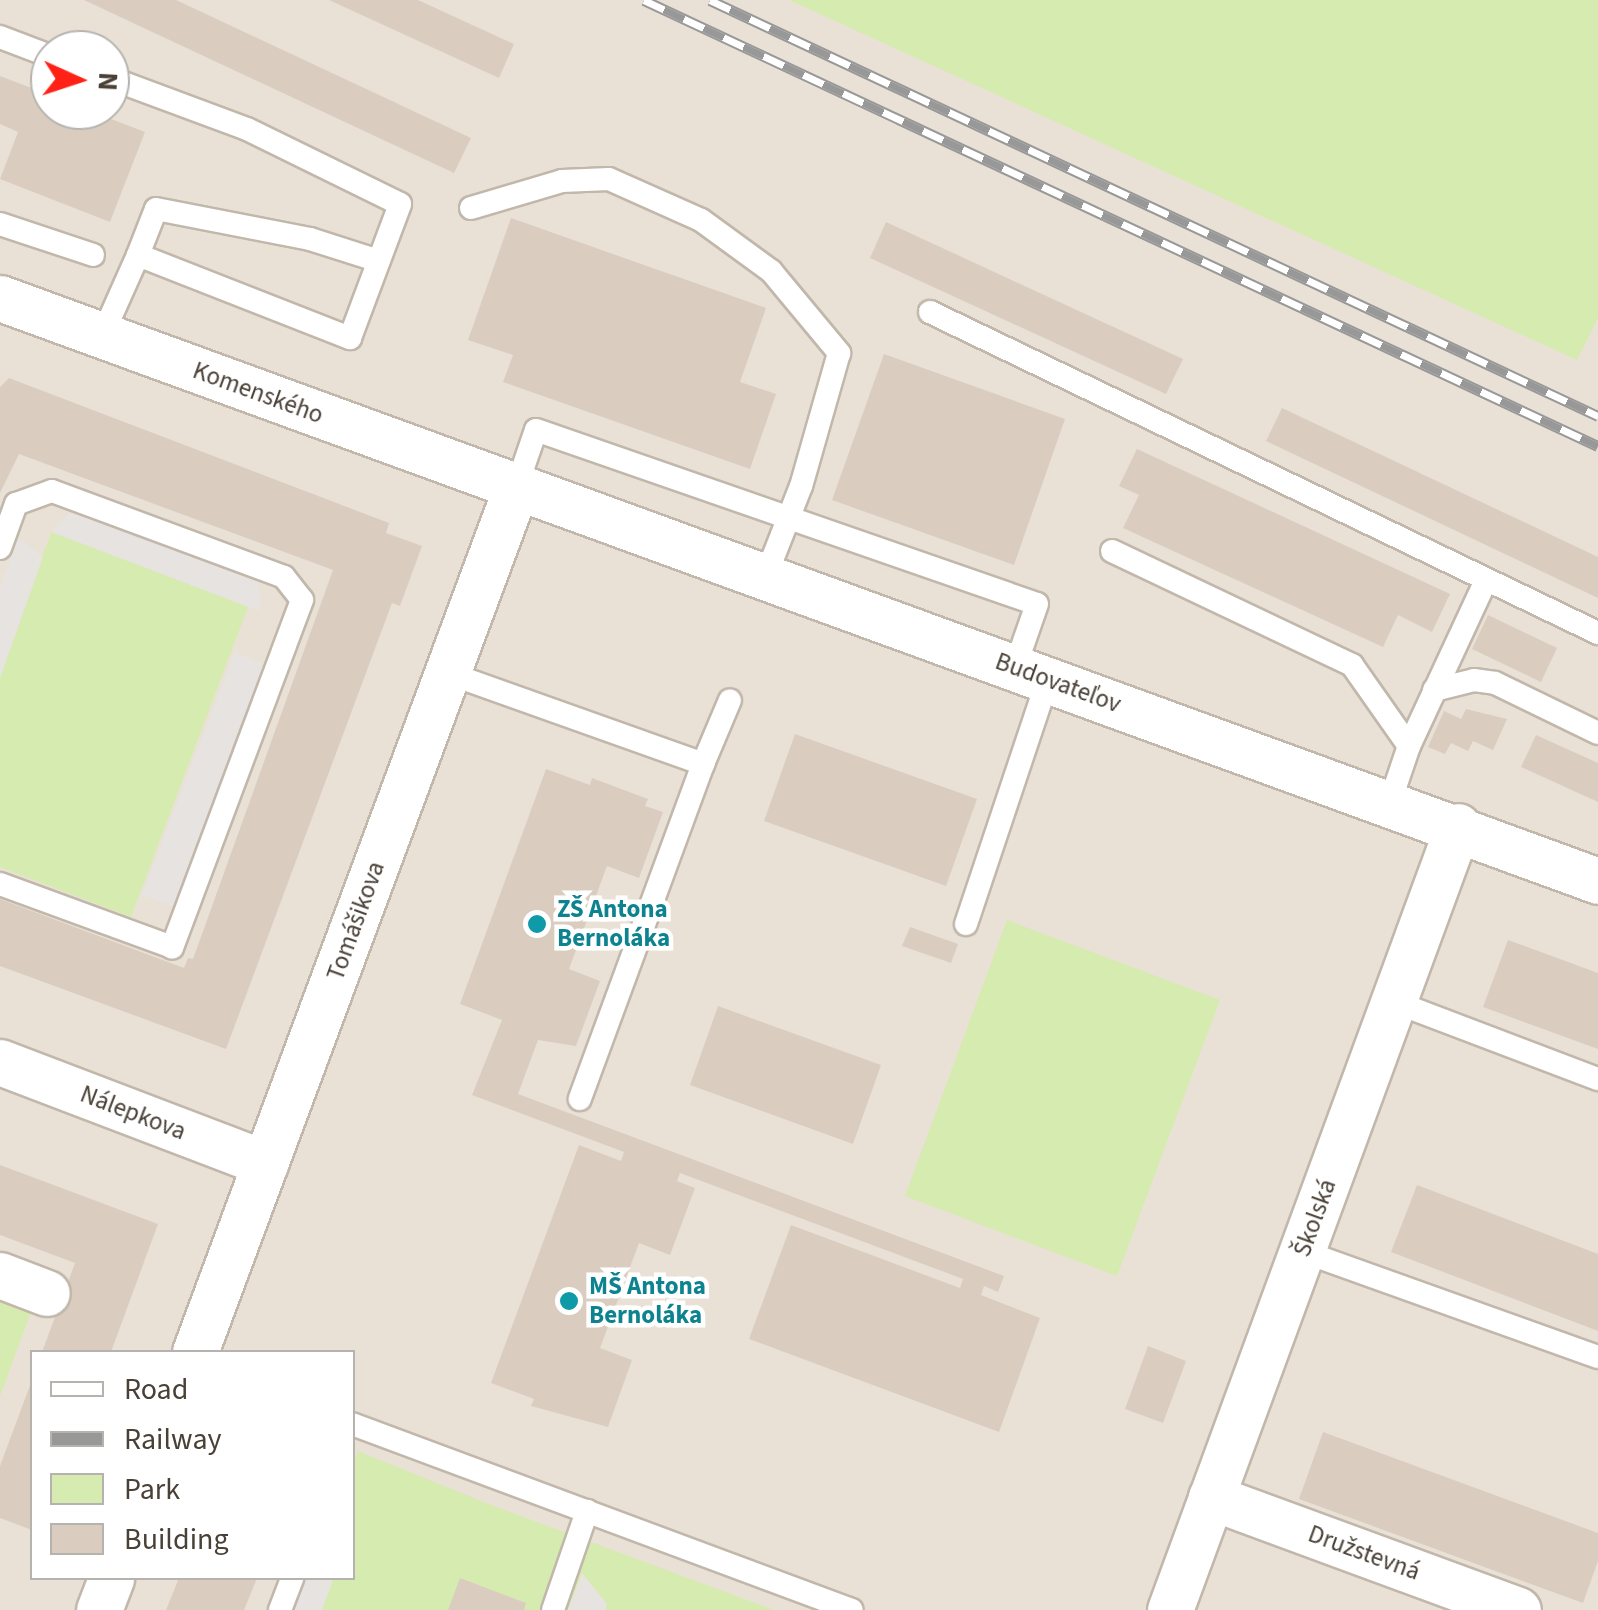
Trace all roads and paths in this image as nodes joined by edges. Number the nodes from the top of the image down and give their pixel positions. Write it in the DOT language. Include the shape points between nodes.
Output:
graph roads {
  1 [pos="0,37"];
  2 [pos="30,48"];
  3 [pos="130,86"];
  4 [pos="471,208"];
  5 [pos="0,224"];
  6 [pos="93,256"];
  7 [pos="138,256"];
  8 [pos="379,261"];
  9 [pos="0,298"];
  10 [pos="930,312"];
  11 [pos="102,336"];
  12 [pos="516,488"];
  13 [pos="787,518"];
  14 [pos="0,548"];
  15 [pos="1112,551"];
  16 [pos="764,578"];
  17 [pos="1486,580"];
  18 [pos="1598,633"];
  19 [pos="448,673"];
  20 [pos="1032,673"];
  21 [pos="1434,690"];
  22 [pos="730,700"];
  23 [pos="1598,733"];
  24 [pos="1409,746"];
  25 [pos="702,764"];
  26 [pos="1390,802"];
  27 [pos="1458,826"];
  28 [pos="1598,881"];
  29 [pos="0,884"];
  30 [pos="966,924"];
  31 [pos="1395,1002"];
  32 [pos="0,1062"];
  33 [pos="1598,1079"];
  34 [pos="580,1100"];
  35 [pos="265,1163"];
  36 [pos="1302,1251"];
  37 [pos="0,1275"];
  38 [pos="46,1293"];
  39 [pos="196,1350"];
  40 [pos="1598,1357"];
  41 [pos="355,1425"];
  42 [pos="1211,1497"];
  43 [pos="587,1511"];
  44 [pos="110,1580"];
  45 [pos="291,1580"];
  46 [pos="840,1608"];
  47 [pos="99,1610"];
  48 [pos="280,1610"];
  49 [pos="553,1610"];
  50 [pos="1170,1610"];
  51 [pos="1518,1610"];
  1 -- 2 [label="lane"];
  3 -- 8 [label="lane" via="248,130 400,204"];
  4 -- 13 [label="lane" via="562,181 609,178 701,220 772,270 838,353"];
  5 -- 6 [label="lane"];
  7 -- 8 [label="lane" via="156,209 253,233 310,238"];
  7 -- 8 [label="lane" via="350,338"];
  7 -- 11 [label="lane"];
  9 -- 11 [label="street, Komenského"];
  10 -- 17 [label="lane"];
  11 -- 12 [label="street, Komenského"];
  12 -- 13 [label="lane" via="536,430"];
  12 -- 16 [label="street, Budovateľov"];
  12 -- 19 [label="street, Tomášikova"];
  13 -- 16 [label="lane"];
  13 -- 20 [label="lane" via="1037,604"];
  14 -- 29 [label="lane" via="16,504 52,492 284,577 302,600 172,947"];
  15 -- 24 [label="lane" via="1352,664"];
  16 -- 20 [label="street, Budovateľov"];
  17 -- 18 [label="lane"];
  17 -- 21 [label="lane"];
  19 -- 25 [label="lane"];
  19 -- 35 [label="street, Tomášikova"];
  20 -- 26 [label="street, Budovateľov"];
  20 -- 30 [label="lane"];
  21 -- 23 [label="lane" via="1474,680 1496,683"];
  21 -- 24 [label="lane"];
  22 -- 25 [label="lane"];
  24 -- 26 [label="lane"];
  25 -- 34 [label="lane"];
  26 -- 27 [label="street, Budovateľov"];
  27 -- 28 [label="street, Budovateľov"];
  27 -- 31 [label="street, Školská"];
  31 -- 33 [label="lane"];
  31 -- 36 [label="street, Školská"];
  32 -- 35 [label="street, Nálepkova"];
  35 -- 39 [label="street, Tomášikova"];
  36 -- 40 [label="lane"];
  36 -- 42 [label="street, Školská"];
  37 -- 38 [label="street"];
  41 -- 43 [label="lane"];
  42 -- 50 [label="street, Školská"];
  42 -- 51 [label="street, Družstevná"];
  43 -- 46 [label="lane"];
  43 -- 49 [label="lane"];
  44 -- 47 [label="street"];
  45 -- 48 [label="lane"];
}
